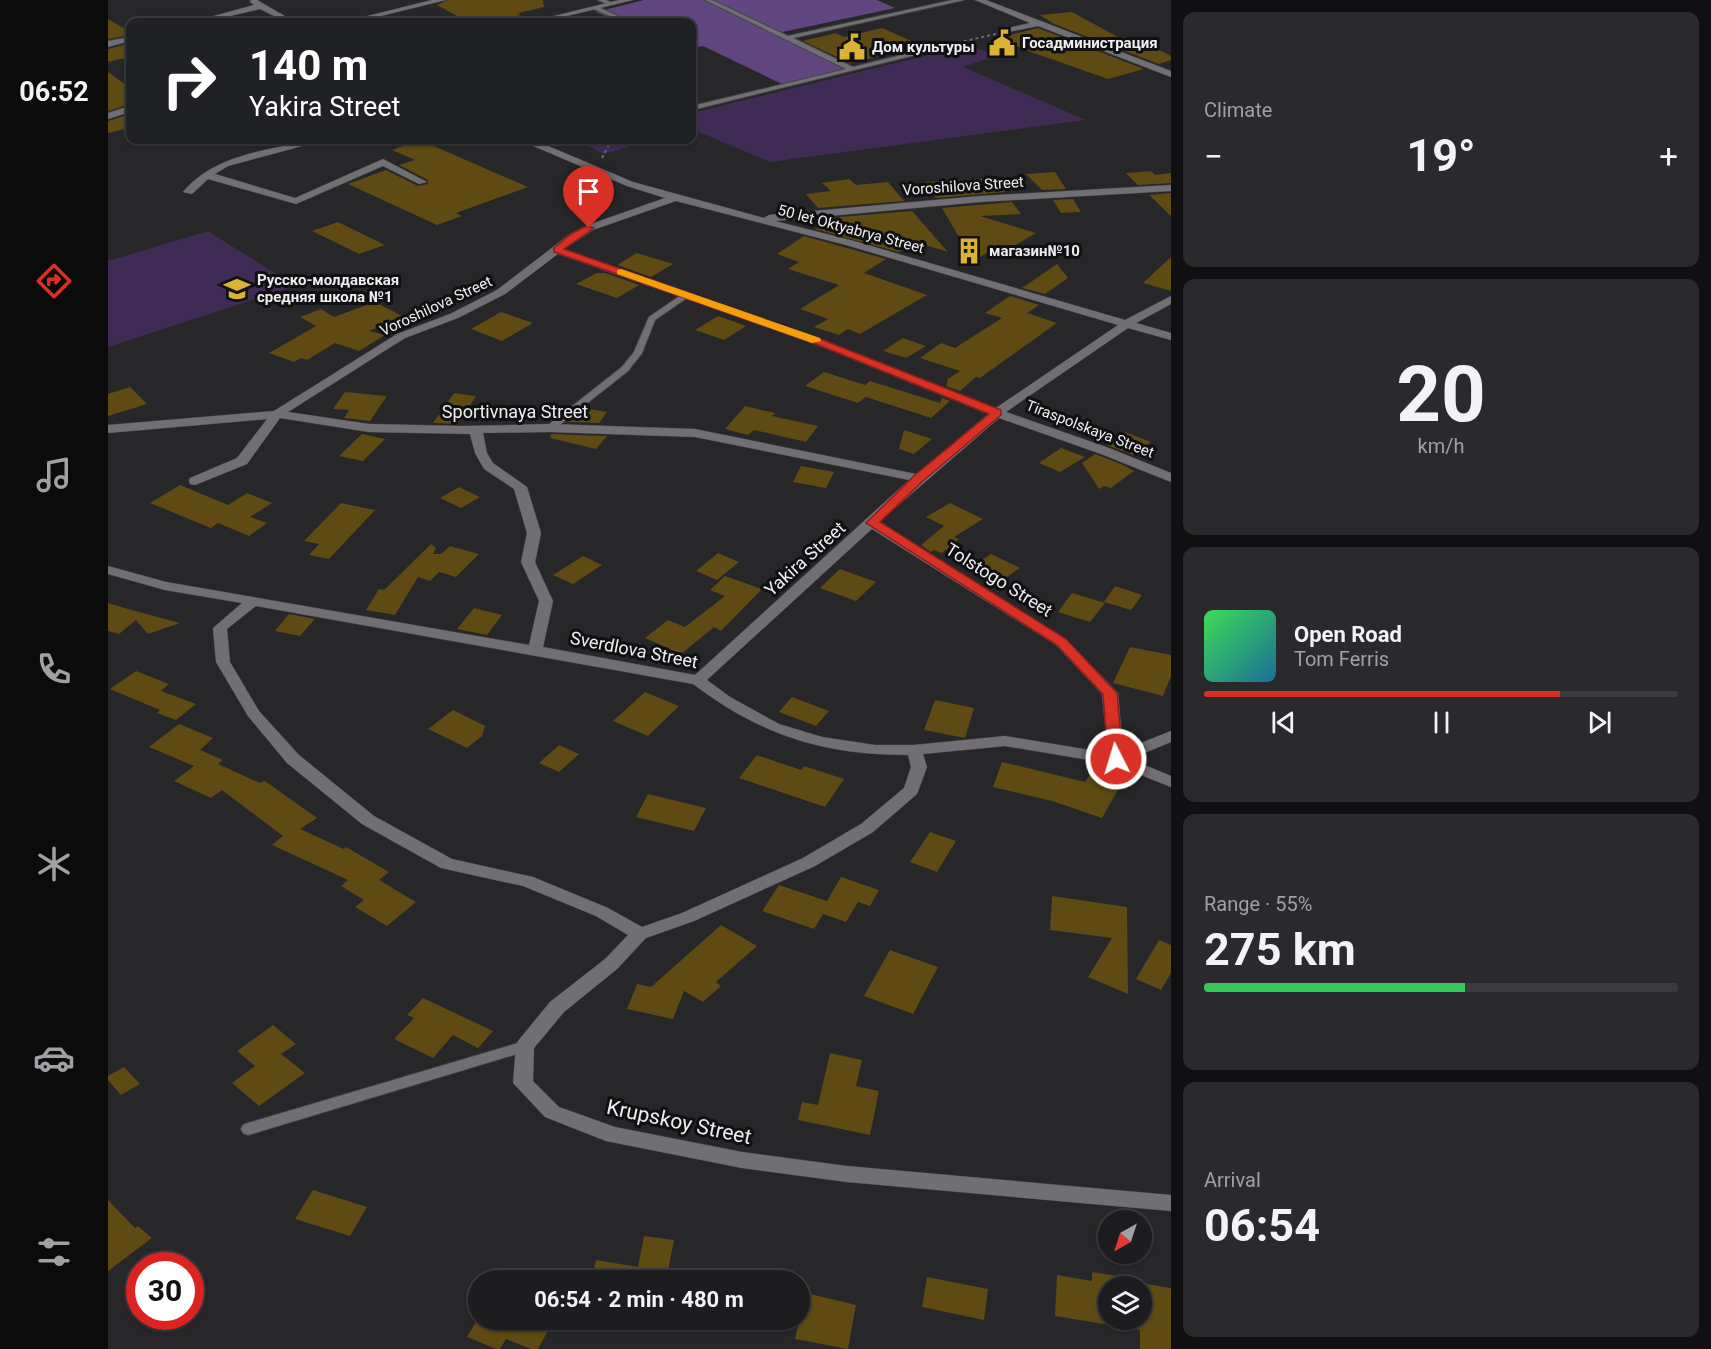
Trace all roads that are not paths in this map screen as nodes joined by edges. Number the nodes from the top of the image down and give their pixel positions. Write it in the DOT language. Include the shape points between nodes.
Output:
graph roads {
  1 [pos="248,0"];
  2 [pos="442,0"];
  3 [pos="629,0"];
  4 [pos="708,0"];
  5 [pos="961,0"];
  6 [pos="979,0"];
  7 [pos="599,4"];
  8 [pos="261,6"];
  9 [pos="212,18"];
  10 [pos="284,18"];
  11 [pos="365,18"];
  12 [pos="548,18"];
  13 [pos="622,18"];
  14 [pos="1038,23"];
  15 [pos="1011,30"];
  16 [pos="787,38"];
  17 [pos="126,40"];
  18 [pos="108,44"];
  19 [pos="942,46"];
  20 [pos="852,69"];
  21 [pos="1170,73"];
  22 [pos="696,107"];
  23 [pos="126,110"];
  24 [pos="108,116"];
  25 [pos="303,144"];
  26 [pos="536,144"];
  27 [pos="548,144"];
  28 [pos="540,146"];
  29 [pos="206,175"];
  30 [pos="422,182"];
  31 [pos="1171,188"];
  32 [pos="188,192"];
  33 [pos="675,198"];
  34 [pos="757,219"];
  35 [pos="558,250"];
  36 [pos="687,294"];
  37 [pos="1171,299"];
  38 [pos="1128,323"];
  39 [pos="1171,337"];
  40 [pos="997,413"];
  41 [pos="277,414"];
  42 [pos="550,428"];
  43 [pos="108,429"];
  44 [pos="476,430"];
  45 [pos="919,478"];
  46 [pos="1171,478"];
  47 [pos="195,481"];
  48 [pos="872,523"];
  49 [pos="108,570"];
  50 [pos="252,602"];
  51 [pos="535,650"];
  52 [pos="698,680"];
  53 [pos="1171,736"];
  54 [pos="914,750"];
  55 [pos="1116,759"];
  56 [pos="1171,782"];
  57 [pos="640,934"];
  58 [pos="525,1046"];
  59 [pos="248,1129"];
  60 [pos="1171,1203"];
  1 -- 8 [label="street"];
  2 -- 11 [label="street"];
  3 -- 7 [label="street"];
  4 -- 16 [label="lane"];
  5 -- 16 [label="lane"];
  6 -- 14 [label="street"];
  7 -- 12 [label="street"];
  7 -- 13 [label="lane"];
  8 -- 9 [label="street"];
  8 -- 10 [label="street"];
  14 -- 15 [label="street"];
  14 -- 21 [label="street"];
  16 -- 20 [label="lane"];
  17 -- 18 [label="street"];
  19 -- 20 [label="lane"];
  20 -- 22 [label="lane"];
  23 -- 24 [label="street"];
  25 -- 29 [label="street" via="225,164"];
  26 -- 28 [label="street, 50 let Oktyabrya Street"];
  27 -- 28 [label="lane"];
  28 -- 33 [label="street, 50 let Oktyabrya Street" via="630,184"];
  29 -- 30 [label="street" via="296,201 383,162"];
  29 -- 32 [label="street"];
  31 -- 34 [label="street, Voroshilova Street" via="980,199"];
  33 -- 34 [label="street, 50 let Oktyabrya Street"];
  33 -- 35 [label="street, Voroshilova Street" via="589,228"];
  34 -- 38 [label="street, 50 let Oktyabrya Street"];
  35 -- 36 [label="street, Tiraspolskaya Street"];
  35 -- 41 [label="street, Voroshilova Street" via="501,292 454,316 400,336"];
  36 -- 40 [label="street, Tiraspolskaya Street"];
  36 -- 42 [label="lane" via="652,319 638,353 625,369"];
  37 -- 38 [label="street, Yakira Street"];
  38 -- 39 [label="street, 50 let Oktyabrya Street"];
  38 -- 40 [label="street, Yakira Street"];
  40 -- 45 [label="street, Yakira Street"];
  40 -- 46 [label="street, Tiraspolskaya Street"];
  41 -- 43 [label="street, Sportivnaya Street"];
  41 -- 44 [label="street, Sportivnaya Street" via="369,428"];
  41 -- 47 [label="street, Voroshilova Street" via="242,461"];
  42 -- 44 [label="street, Sportivnaya Street"];
  42 -- 45 [label="street, Sportivnaya Street" via="695,433"];
  44 -- 51 [label="street" via="480,454 490,469 520,487 534,533 528,562 546,601"];
  45 -- 48 [label="street, Yakira Street"];
  48 -- 52 [label="street, Yakira Street"];
  48 -- 55 [label="street, Tolstogo Street" via="1061,642 1110,693"];
  49 -- 50 [label="street, Sverdlova Street" via="165,586"];
  50 -- 51 [label="street, Sverdlova Street"];
  50 -- 57 [label="street" via="220,628 223,662 254,713 293,759 368,820 447,864 527,881 602,912"];
  51 -- 52 [label="street, Sverdlova Street"];
  52 -- 54 [label="street, Sverdlova Street" via="774,727 820,742 875,750"];
  53 -- 55 [label="street"];
  54 -- 55 [label="street, Sverdlova Street" via="1005,741"];
  54 -- 57 [label="street" via="919,767 911,790 867,828 809,862 688,917"];
  55 -- 56 [label="street, Sverdlova Street"];
  57 -- 58 [label="street" via="611,964 557,1007"];
  58 -- 59 [label="lane"];
  58 -- 60 [label="street, Krupskoy Street" via="523,1083 552,1112 613,1135 742,1160 847,1174"];
}
